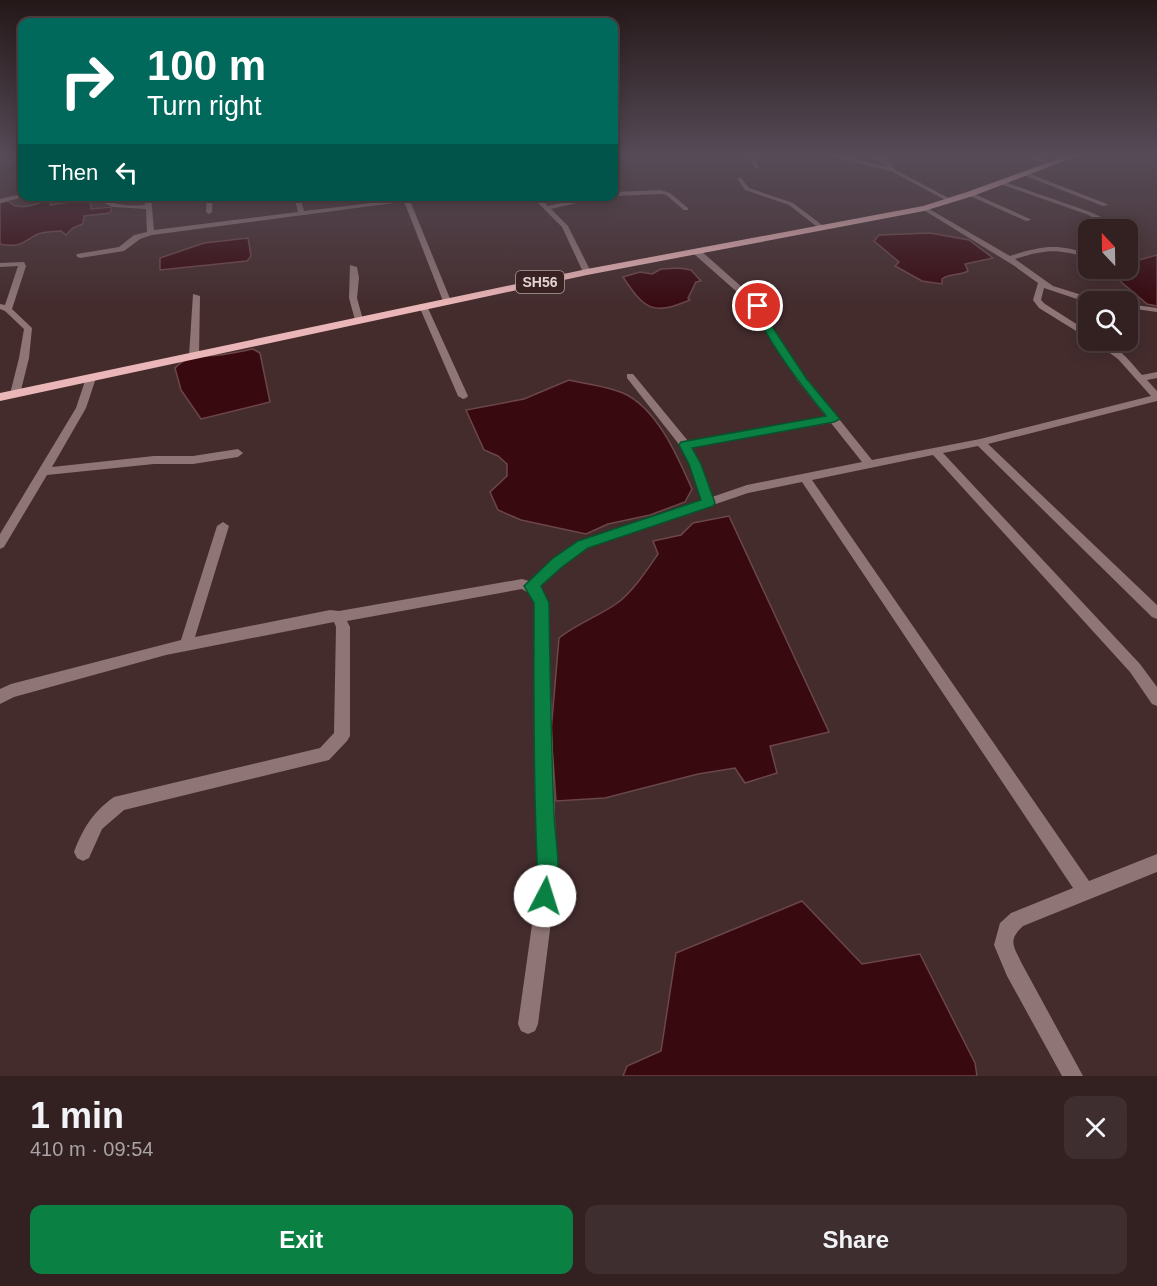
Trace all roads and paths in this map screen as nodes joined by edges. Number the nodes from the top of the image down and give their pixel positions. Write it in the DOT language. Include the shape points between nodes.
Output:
graph roads {
  1 [pos="109,205"];
  2 [pos="209,205"];
  3 [pos="299,205"];
  4 [pos="349,205"];
  5 [pos="409,205"];
  6 [pos="543,205"];
  7 [pos="559,205"];
  8 [pos="681,205"];
  9 [pos="793,205"];
  10 [pos="935,205"];
  11 [pos="995,205"];
  12 [pos="1066,205"];
  13 [pos="150,207"];
  14 [pos="546,208"];
  15 [pos="924,208"];
  16 [pos="686,209"];
  17 [pos="209,212"];
  18 [pos="301,212"];
  19 [pos="1102,219"];
  20 [pos="1028,220"];
  21 [pos="822,228"];
  22 [pos="151,233"];
  23 [pos="697,252"];
  24 [pos="1078,253"];
  25 [pos="80,256"];
  26 [pos="1009,259"];
  27 [pos="0,265"];
  28 [pos="353,267"];
  29 [pos="587,272"];
  30 [pos="1042,281"];
  31 [pos="196,296"];
  32 [pos="1078,299"];
  33 [pos="447,301"];
  34 [pos="423,306"];
  35 [pos="4,307"];
  36 [pos="1138,307"];
  37 [pos="1157,309"];
  38 [pos="359,320"];
  39 [pos="1078,329"];
  40 [pos="1112,351"];
  41 [pos="194,356"];
  42 [pos="1157,375"];
  43 [pos="630,376"];
  44 [pos="91,378"];
  45 [pos="1142,378"];
  46 [pos="15,394"];
  47 [pos="463,396"];
  48 [pos="0,397"];
  49 [pos="1157,398"];
  50 [pos="834,419"];
  51 [pos="980,442"];
  52 [pos="685,445"];
  53 [pos="936,452"];
  54 [pos="238,453"];
  55 [pos="869,464"];
  56 [pos="45,471"];
  57 [pos="804,477"];
  58 [pos="708,503"];
  59 [pos="224,526"];
  60 [pos="0,544"];
  61 [pos="532,586"];
  62 [pos="1157,613"];
  63 [pos="339,617"];
  64 [pos="186,645"];
  65 [pos="0,697"];
  66 [pos="1157,699"];
  67 [pos="83,852"];
  68 [pos="1157,863"];
  69 [pos="1085,891"];
  70 [pos="528,1024"];
  71 [pos="1073,1076"];
  1 -- 13 [label="street"];
  2 -- 17 [label="street"];
  3 -- 18 [label="street"];
  4 -- 18 [label="street"];
  5 -- 33 [label="street"];
  6 -- 14 [label="street"];
  7 -- 14 [label="street"];
  8 -- 16 [label="street"];
  9 -- 21 [label="street"];
  10 -- 15 [label="main road, SH56"];
  11 -- 20 [label="street"];
  12 -- 19 [label="street"];
  13 -- 22 [label="street"];
  14 -- 29 [label="street" via="565,226"];
  15 -- 21 [label="main road, SH56"];
  15 -- 26 [label="street"];
  18 -- 22 [label="street"];
  21 -- 23 [label="main road, SH56"];
  22 -- 25 [label="street" via="121,249"];
  23 -- 29 [label="main road, SH56"];
  23 -- 50 [label="street" via="758,306 802,380"];
  24 -- 26 [label="street" via="1056,246"];
  26 -- 30 [label="street"];
  27 -- 35 [label="street" via="22,266"];
  28 -- 38 [label="street" via="353,298"];
  29 -- 33 [label="main road, SH56"];
  30 -- 32 [label="street"];
  30 -- 39 [label="street" via="1037,300"];
  31 -- 41 [label="street"];
  33 -- 34 [label="main road, SH56"];
  34 -- 38 [label="main road, SH56"];
  34 -- 47 [label="street"];
  35 -- 46 [label="street" via="28,328"];
  36 -- 37 [label="street"];
  38 -- 41 [label="main road, SH56"];
  40 -- 45 [label="street"];
  41 -- 44 [label="main road, SH56"];
  42 -- 45 [label="street"];
  43 -- 52 [label="street"];
  44 -- 46 [label="main road, SH56"];
  44 -- 56 [label="street" via="81,408"];
  45 -- 49 [label="street"];
  46 -- 48 [label="main road, SH56"];
  49 -- 51 [label="street"];
  50 -- 52 [label="street"];
  50 -- 55 [label="street"];
  51 -- 53 [label="street"];
  51 -- 62 [label="street"];
  52 -- 58 [label="street"];
  53 -- 55 [label="street"];
  53 -- 66 [label="street" via="1135,668"];
  54 -- 56 [label="street"];
  55 -- 57 [label="street"];
  56 -- 60 [label="street"];
  57 -- 58 [label="street" via="747,489"];
  57 -- 69 [label="street"];
  58 -- 61 [label="street" via="583,545"];
  59 -- 64 [label="street"];
  61 -- 63 [label="street" via="522,584 447,596"];
  61 -- 70 [label="street" via="541,603 548,875"];
  63 -- 64 [label="street"];
  63 -- 67 [label="street" via="343,627 342,736 335,745 324,755 120,803 101,815 90,830"];
  64 -- 65 [label="street"];
  68 -- 69 [label="street"];
  69 -- 71 [label="street" via="1017,919 1006,929 1003,945"];
}
